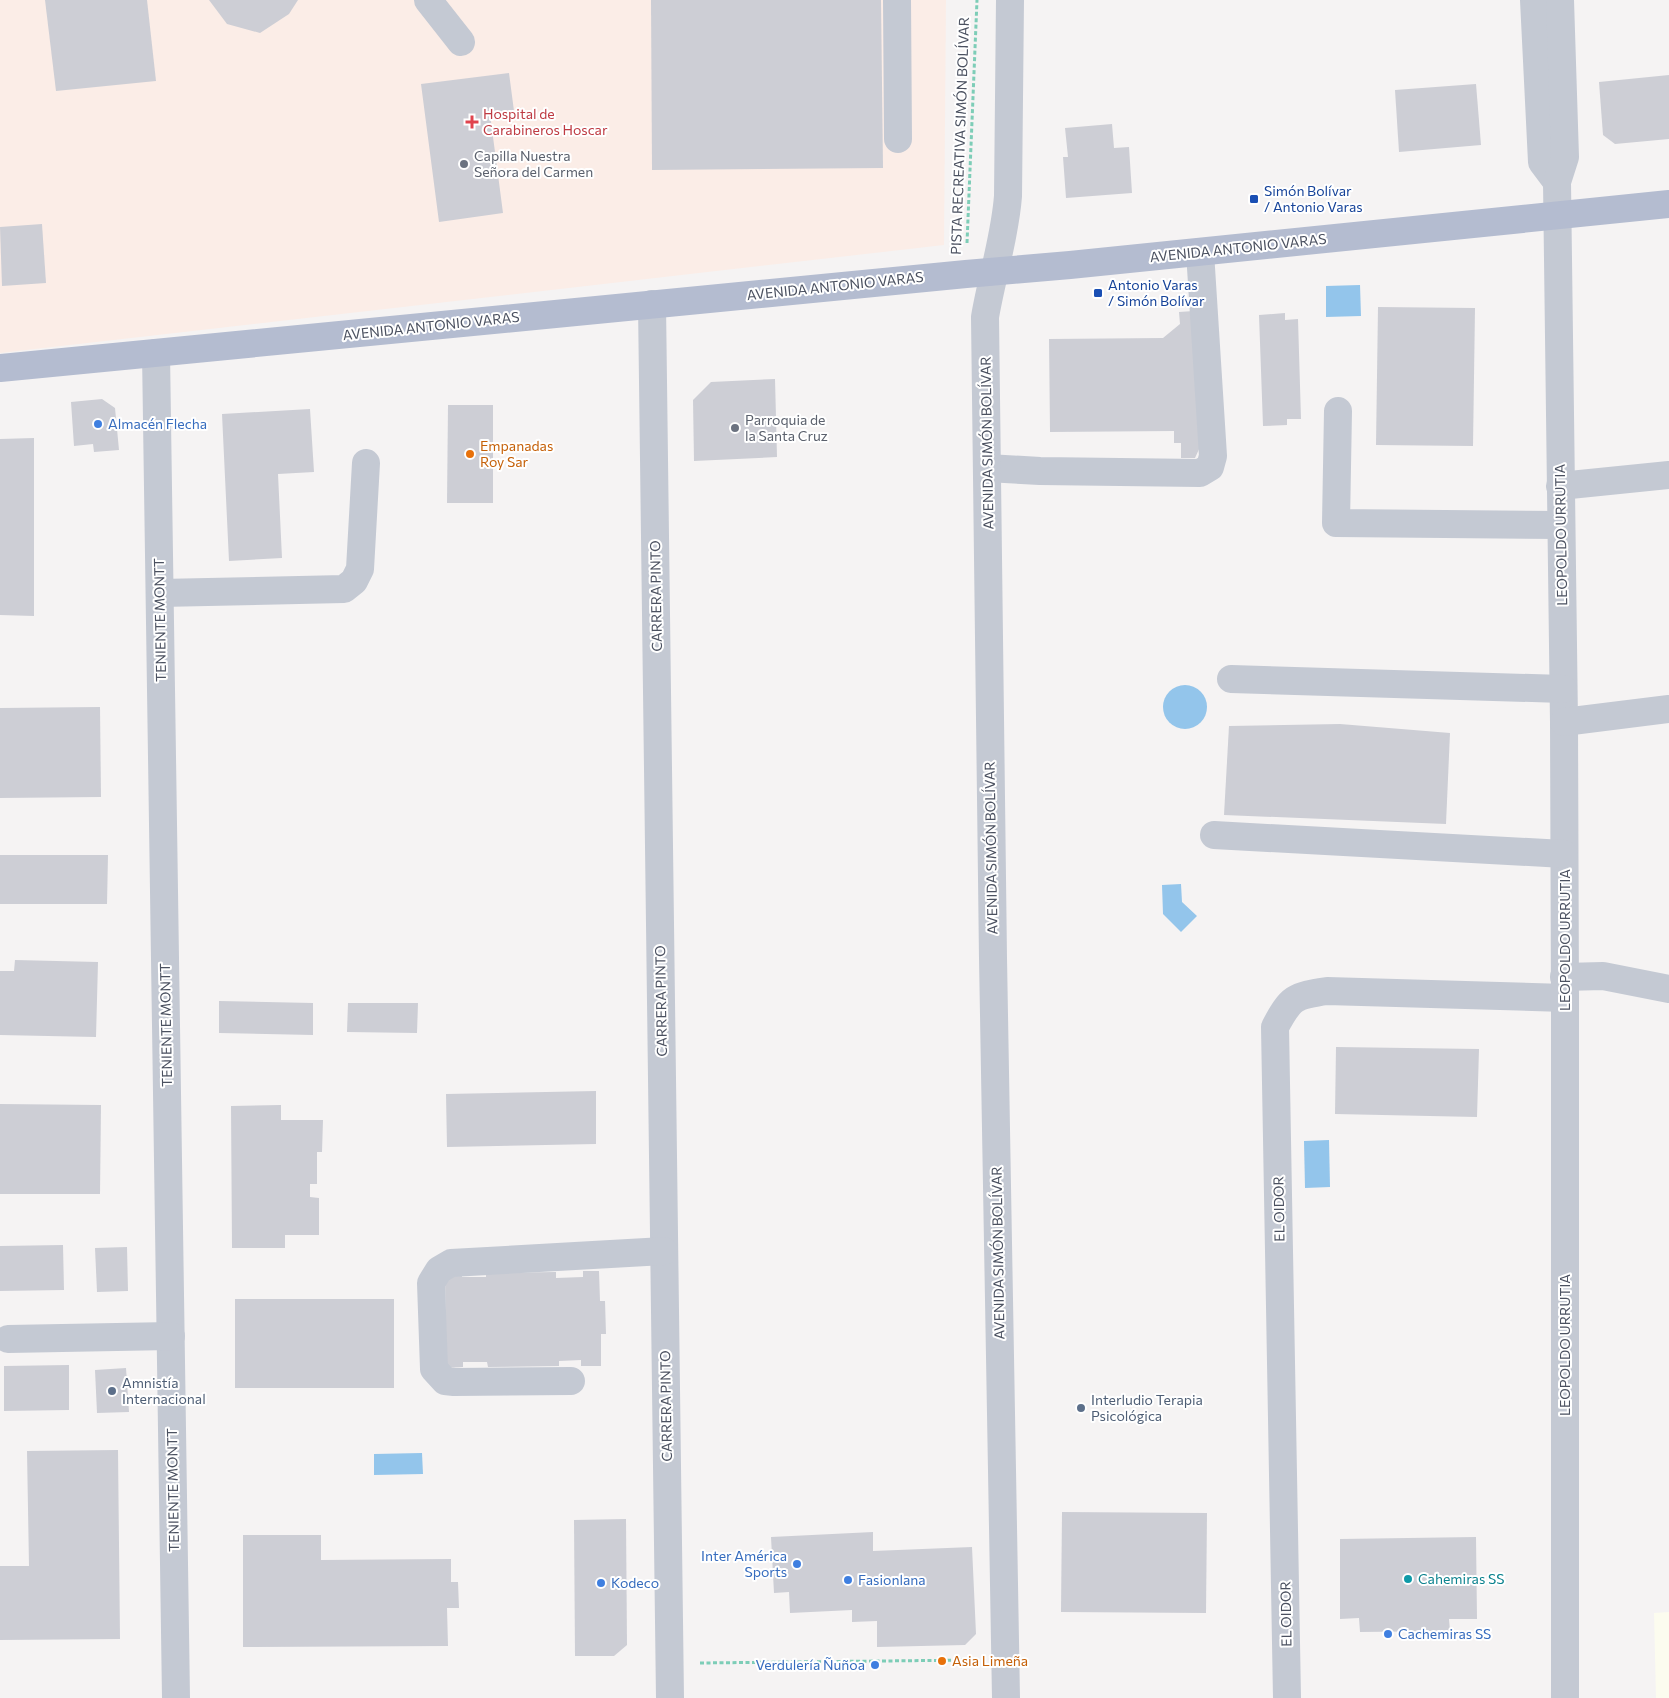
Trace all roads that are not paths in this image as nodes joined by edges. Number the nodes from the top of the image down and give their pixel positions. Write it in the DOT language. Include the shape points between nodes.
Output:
graph roads {
  1 [pos="428,0"];
  2 [pos="896,0"];
  3 [pos="1010,0"];
  4 [pos="1534,0"];
  5 [pos="1560,0"];
  6 [pos="461,42"];
  7 [pos="898,140"];
  8 [pos="1557,182"];
  9 [pos="1669,204"];
  10 [pos="1557,215"];
  11 [pos="1200,252"];
  12 [pos="994,272"];
  13 [pos="652,304"];
  14 [pos="156,353"];
  15 [pos="0,368"];
  16 [pos="1338,411"];
  17 [pos="366,462"];
  18 [pos="987,468"];
  19 [pos="1669,475"];
  20 [pos="1560,486"];
  21 [pos="1561,525"];
  22 [pos="160,593"];
  23 [pos="1231,679"];
  24 [pos="1563,690"];
  25 [pos="1669,709"];
  26 [pos="1564,722"];
  27 [pos="1214,835"];
  28 [pos="1564,854"];
  29 [pos="1565,988"];
  30 [pos="1669,989"];
  31 [pos="664,1250"];
  32 [pos="171,1336"];
  33 [pos="8,1339"];
  34 [pos="571,1381"];
  35 [pos="176,1698"];
  36 [pos="670,1698"];
  37 [pos="1006,1698"];
  38 [pos="1287,1698"];
  39 [pos="1565,1698"];
  1 -- 6 [label="street"];
  2 -- 7 [label="street"];
  3 -- 12 [label="street, AVENIDA SIMÓN BOLÍVAR" via="1008,196 1006,222"];
  4 -- 8 [label="street" via="1542,162"];
  5 -- 8 [label="street, LEOPOLDO URRUTIA" via="1565,157"];
  8 -- 10 [label="street, LEOPOLDO URRUTIA"];
  9 -- 10 [label="main road, AVENIDA ANTONIO VARAS"];
  10 -- 11 [label="main road, AVENIDA ANTONIO VARAS"];
  10 -- 20 [label="street, LEOPOLDO URRUTIA"];
  11 -- 12 [label="main road, AVENIDA ANTONIO VARAS"];
  11 -- 18 [label="street" via="1213,456 1210,467 1200,472"];
  12 -- 13 [label="main road, AVENIDA ANTONIO VARAS"];
  12 -- 18 [label="street, AVENIDA SIMÓN BOLÍVAR" via="985,317"];
  13 -- 14 [label="main road, AVENIDA ANTONIO VARAS"];
  13 -- 31 [label="street, CARRERA PINTO"];
  14 -- 15 [label="main road, AVENIDA ANTONIO VARAS"];
  14 -- 22 [label="street, TENIENTE MONTT"];
  16 -- 21 [label="street" via="1336,523"];
  17 -- 22 [label="street" via="360,569 354,581 344,589"];
  18 -- 37 [label="street, AVENIDA SIMÓN BOLÍVAR" via="992,958"];
  19 -- 20 [label="street"];
  20 -- 21 [label="street, LEOPOLDO URRUTIA"];
  21 -- 24 [label="street, LEOPOLDO URRUTIA"];
  22 -- 32 [label="street, TENIENTE MONTT"];
  23 -- 24 [label="street"];
  24 -- 26 [label="street, LEOPOLDO URRUTIA"];
  25 -- 26 [label="street"];
  26 -- 28 [label="street, LEOPOLDO URRUTIA"];
  27 -- 28 [label="street"];
  28 -- 29 [label="street, LEOPOLDO URRUTIA"];
  29 -- 30 [label="street, EL OIDOR" via="1603,976"];
  29 -- 38 [label="street, EL OIDOR" via="1302,994 1286,1006 1274,1027"];
  29 -- 39 [label="street, LEOPOLDO URRUTIA"];
  31 -- 34 [label="street" via="451,1263 439,1270 431,1283 434,1369 444,1381"];
  31 -- 36 [label="street, CARRERA PINTO"];
  32 -- 33 [label="street"];
  32 -- 35 [label="street, TENIENTE MONTT"];
}
